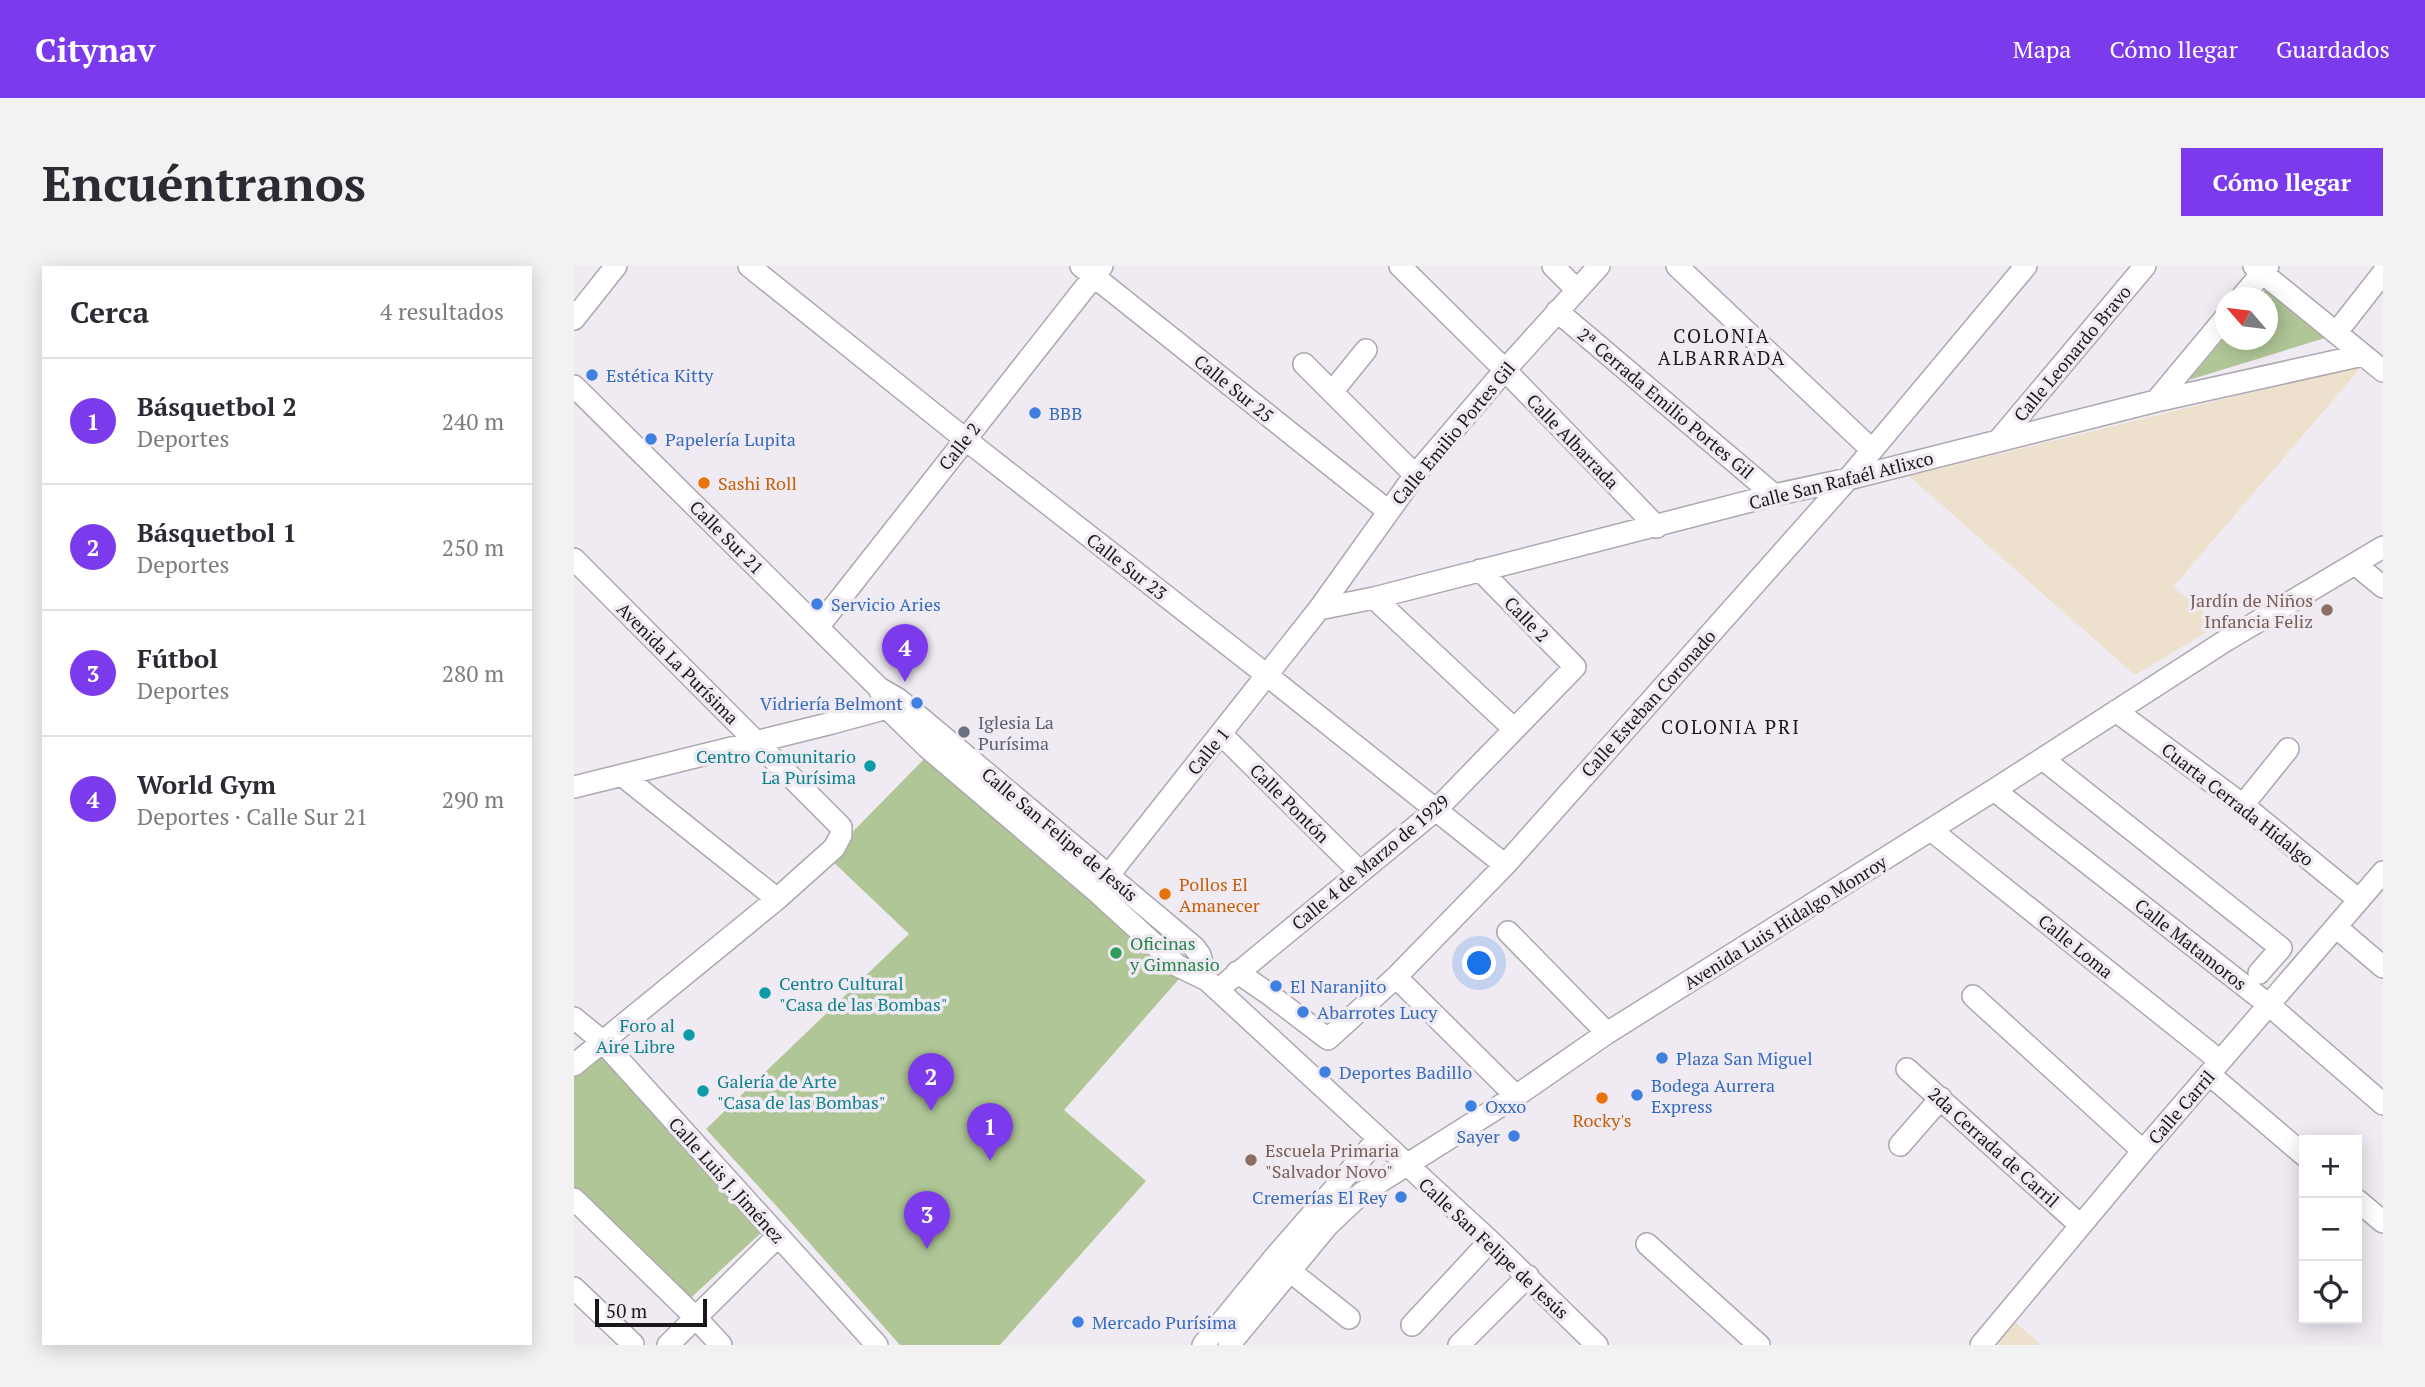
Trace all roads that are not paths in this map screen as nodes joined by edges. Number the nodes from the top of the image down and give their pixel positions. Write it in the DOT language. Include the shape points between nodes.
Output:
graph roads {
  1 [pos="616,266"];
  2 [pos="749,266"];
  3 [pos="1400,266"];
  4 [pos="1553,266"];
  5 [pos="1599,266"];
  6 [pos="1676,266"];
  7 [pos="2026,266"];
  8 [pos="2145,266"];
  9 [pos="2261,268"];
  10 [pos="1092,269"];
  11 [pos="2383,273"];
  12 [pos="2248,287"];
  13 [pos="1577,290"];
  14 [pos="1558,312"];
  15 [pos="574,319"];
  16 [pos="2215,329"];
  17 [pos="2336,333"];
  18 [pos="1366,350"];
  19 [pos="2363,355"];
  20 [pos="1304,364"];
  21 [pos="1505,370"];
  22 [pos="2383,371"];
  23 [pos="574,386"];
  24 [pos="1332,392"];
  25 [pos="2156,401"];
  26 [pos="965,439"];
  27 [pos="1998,440"];
  28 [pos="1871,449"];
  29 [pos="1415,475"];
  30 [pos="1848,479"];
  31 [pos="1774,495"];
  32 [pos="1388,511"];
  33 [pos="1657,527"];
  34 [pos="2383,547"];
  35 [pos="574,559"];
  36 [pos="2355,564"];
  37 [pos="1480,570"];
  38 [pos="2383,587"];
  39 [pos="1374,598"];
  40 [pos="1320,609"];
  41 [pos="818,627"];
  42 [pos="1575,667"];
  43 [pos="1268,676"];
  44 [pos="888,698"];
  45 [pos="2116,711"];
  46 [pos="1513,728"];
  47 [pos="1221,734"];
  48 [pos="759,743"];
  49 [pos="2288,749"];
  50 [pos="2043,759"];
  51 [pos="623,776"];
  52 [pos="574,787"];
  53 [pos="1994,790"];
  54 [pos="2243,805"];
  55 [pos="1437,809"];
  56 [pos="1931,830"];
  57 [pos="1505,865"];
  58 [pos="1360,872"];
  59 [pos="2383,872"];
  60 [pos="1102,883"];
  61 [pos="778,899"];
  62 [pos="2359,900"];
  63 [pos="2336,927"];
  64 [pos="1508,932"];
  65 [pos="2383,967"];
  66 [pos="1237,972"];
  67 [pos="2259,973"];
  68 [pos="1396,976"];
  69 [pos="1213,986"];
  70 [pos="1973,996"];
  71 [pos="2269,1005"];
  72 [pos="574,1018"];
  73 [pos="1607,1033"];
  74 [pos="602,1041"];
  75 [pos="574,1065"];
  76 [pos="2215,1068"];
  77 [pos="1907,1069"];
  78 [pos="1516,1096"];
  79 [pos="1941,1098"];
  80 [pos="2383,1104"];
  81 [pos="1378,1139"];
  82 [pos="1900,1144"];
  83 [pos="2299,1150"];
  84 [pos="2143,1151"];
  85 [pos="1406,1165"];
  86 [pos="2362,1204"];
  87 [pos="578,1213"];
  88 [pos="2383,1222"];
  89 [pos="2080,1225"];
  90 [pos="777,1237"];
  91 [pos="1490,1241"];
  92 [pos="1647,1244"];
  93 [pos="1290,1271"];
  94 [pos="1528,1276"];
  95 [pos="578,1299"];
  96 [pos="695,1317"];
  97 [pos="1349,1318"];
  98 [pos="1412,1325"];
  99 [pos="633,1344"];
  100 [pos="667,1345"];
  101 [pos="721,1345"];
  102 [pos="877,1345"];
  103 [pos="1203,1345"];
  104 [pos="1230,1345"];
  105 [pos="1459,1345"];
  106 [pos="1597,1345"];
  107 [pos="1759,1345"];
  108 [pos="1981,1345"];
  1 -- 15 [label="street"];
  2 -- 26 [label="street, Calle Sur 23"];
  3 -- 21 [label="street, Calle Albarrada"];
  4 -- 13 [label="street"];
  5 -- 13 [label="street, Calle Emilio Portes Gil"];
  6 -- 28 [label="street"];
  7 -- 28 [label="street, Calle Esteban Coronado"];
  8 -- 27 [label="street, Calle Leonardo Bravo"];
  9 -- 12 [label="street"];
  9 -- 17 [label="street"];
  10 -- 26 [label="street, Calle 2"];
  10 -- 32 [label="street, Calle Sur 25"];
  11 -- 17 [label="street"];
  13 -- 14 [label="street, Calle Emilio Portes Gil"];
  14 -- 21 [label="street, Calle Emilio Portes Gil"];
  14 -- 31 [label="street, 2ª Cerrada Emilio Portes Gil"];
  16 -- 25 [label="street"];
  17 -- 19 [label="street"];
  18 -- 24 [label="street"];
  19 -- 22 [label="street"];
  19 -- 25 [label="street, Calle San Rafaél Atlixco"];
  20 -- 24 [label="street"];
  21 -- 29 [label="street, Calle Emilio Portes Gil"];
  21 -- 33 [label="street, Calle Albarrada"];
  23 -- 41 [label="street, Calle Sur 21"];
  24 -- 29 [label="street"];
  25 -- 27 [label="street, Calle San Rafaél Atlixco"];
  26 -- 41 [label="street, Calle 2"];
  26 -- 43 [label="street, Calle Sur 23"];
  27 -- 30 [label="street, Calle San Rafaél Atlixco"];
  28 -- 30 [label="street, Calle Esteban Coronado"];
  29 -- 32 [label="street, Calle Emilio Portes Gil"];
  30 -- 31 [label="street, Calle San Rafaél Atlixco"];
  30 -- 57 [label="street, Calle Esteban Coronado"];
  31 -- 33 [label="street, Calle San Rafaél Atlixco"];
  32 -- 40 [label="street, Calle Emilio Portes Gil"];
  33 -- 37 [label="street, Calle San Rafaél Atlixco"];
  34 -- 36 [label="street, Avenida Luis Hidalgo Monroy"];
  35 -- 48 [label="street, Avenida La Purísima"];
  36 -- 38 [label="street"];
  36 -- 45 [label="street, Avenida Luis Hidalgo Monroy"];
  37 -- 39 [label="street, Calle San Rafaél Atlixco"];
  37 -- 42 [label="street, Calle 2"];
  39 -- 40 [label="street, Calle San Rafaél Atlixco"];
  39 -- 46 [label="street"];
  40 -- 43 [label="street, Calle 1"];
  41 -- 44 [label="street, Calle Sur 21"];
  42 -- 46 [label="street, Calle 4 de Marzo de 1929"];
  43 -- 47 [label="street, Calle 1"];
  43 -- 55 [label="street, Calle Sur 23"];
  44 -- 48 [label="street"];
  44 -- 60 [label="street, Calle San Felipe de Jesús" via="927,747"];
  45 -- 50 [label="street, Avenida Luis Hidalgo Monroy"];
  45 -- 54 [label="street, Cuarta Cerrada Hidalgo"];
  46 -- 55 [label="street, Calle 4 de Marzo de 1929"];
  47 -- 58 [label="street, Calle Pontón"];
  47 -- 60 [label="street, Calle 1"];
  48 -- 51 [label="street"];
  48 -- 61 [label="street, Avenida La Purísima" via="841,827 834,848"];
  49 -- 54 [label="street"];
  50 -- 53 [label="street, Avenida Luis Hidalgo Monroy"];
  50 -- 67 [label="street" via="2281,948"];
  51 -- 52 [label="street"];
  51 -- 61 [label="street"];
  53 -- 56 [label="street, Avenida Luis Hidalgo Monroy"];
  53 -- 71 [label="street, Calle Matamoros"];
  54 -- 62 [label="street, Cuarta Cerrada Hidalgo"];
  55 -- 57 [label="street, Calle Sur 23"];
  55 -- 58 [label="street, Calle 4 de Marzo de 1929"];
  56 -- 73 [label="street, Avenida Luis Hidalgo Monroy"];
  56 -- 76 [label="street, Calle Loma"];
  57 -- 68 [label="street, Calle Esteban Coronado"];
  58 -- 66 [label="street, Calle 4 de Marzo de 1929"];
  59 -- 62 [label="street, Calle Carril"];
  60 -- 69 [label="street, Calle San Felipe de Jesús" via="1194,947"];
  61 -- 74 [label="street"];
  62 -- 63 [label="street, Calle Carril"];
  63 -- 65 [label="street"];
  63 -- 71 [label="street, Calle Carril"];
  64 -- 73 [label="street"];
  66 -- 68 [label="street, Calle Esteban Coronado" via="1328,1039"];
  66 -- 69 [label="street, Calle 4 de Marzo de 1929"];
  68 -- 78 [label="street"];
  69 -- 81 [label="street, Calle San Felipe de Jesús"];
  70 -- 84 [label="street"];
  71 -- 76 [label="street, Calle Carril"];
  71 -- 80 [label="street, Calle Matamoros"];
  72 -- 74 [label="street, Calle Luis J. Jiménez"];
  73 -- 78 [label="street, Avenida Luis Hidalgo Monroy"];
  74 -- 75 [label="street"];
  74 -- 90 [label="street, Calle Luis J. Jiménez"];
  76 -- 83 [label="street, Calle Loma"];
  76 -- 84 [label="street, Calle Carril"];
  77 -- 79 [label="street, 2da Cerrada de Carril"];
  78 -- 85 [label="street, Avenida Luis Hidalgo Monroy"];
  79 -- 82 [label="street"];
  79 -- 89 [label="street, 2da Cerrada de Carril"];
  81 -- 85 [label="street, Calle San Felipe de Jesús"];
  81 -- 103 [label="street"];
  84 -- 89 [label="street, Calle Carril"];
  85 -- 91 [label="street, Calle San Felipe de Jesús"];
  85 -- 93 [label="street, Avenida Luis Hidalgo Monroy" via="1344,1208"];
  86 -- 88 [label="street"];
  87 -- 96 [label="street"];
  89 -- 108 [label="street, Calle Carril"];
  90 -- 96 [label="street"];
  90 -- 102 [label="street, Calle Luis J. Jiménez"];
  91 -- 94 [label="street, Calle San Felipe de Jesús"];
  91 -- 98 [label="street"];
  92 -- 107 [label="street"];
  93 -- 97 [label="street"];
  93 -- 104 [label="street, Avenida Luis Hidalgo Monroy"];
  94 -- 105 [label="street"];
  94 -- 106 [label="street, Calle San Felipe de Jesús"];
  95 -- 99 [label="street"];
  96 -- 100 [label="street"];
  96 -- 101 [label="street"];
}
